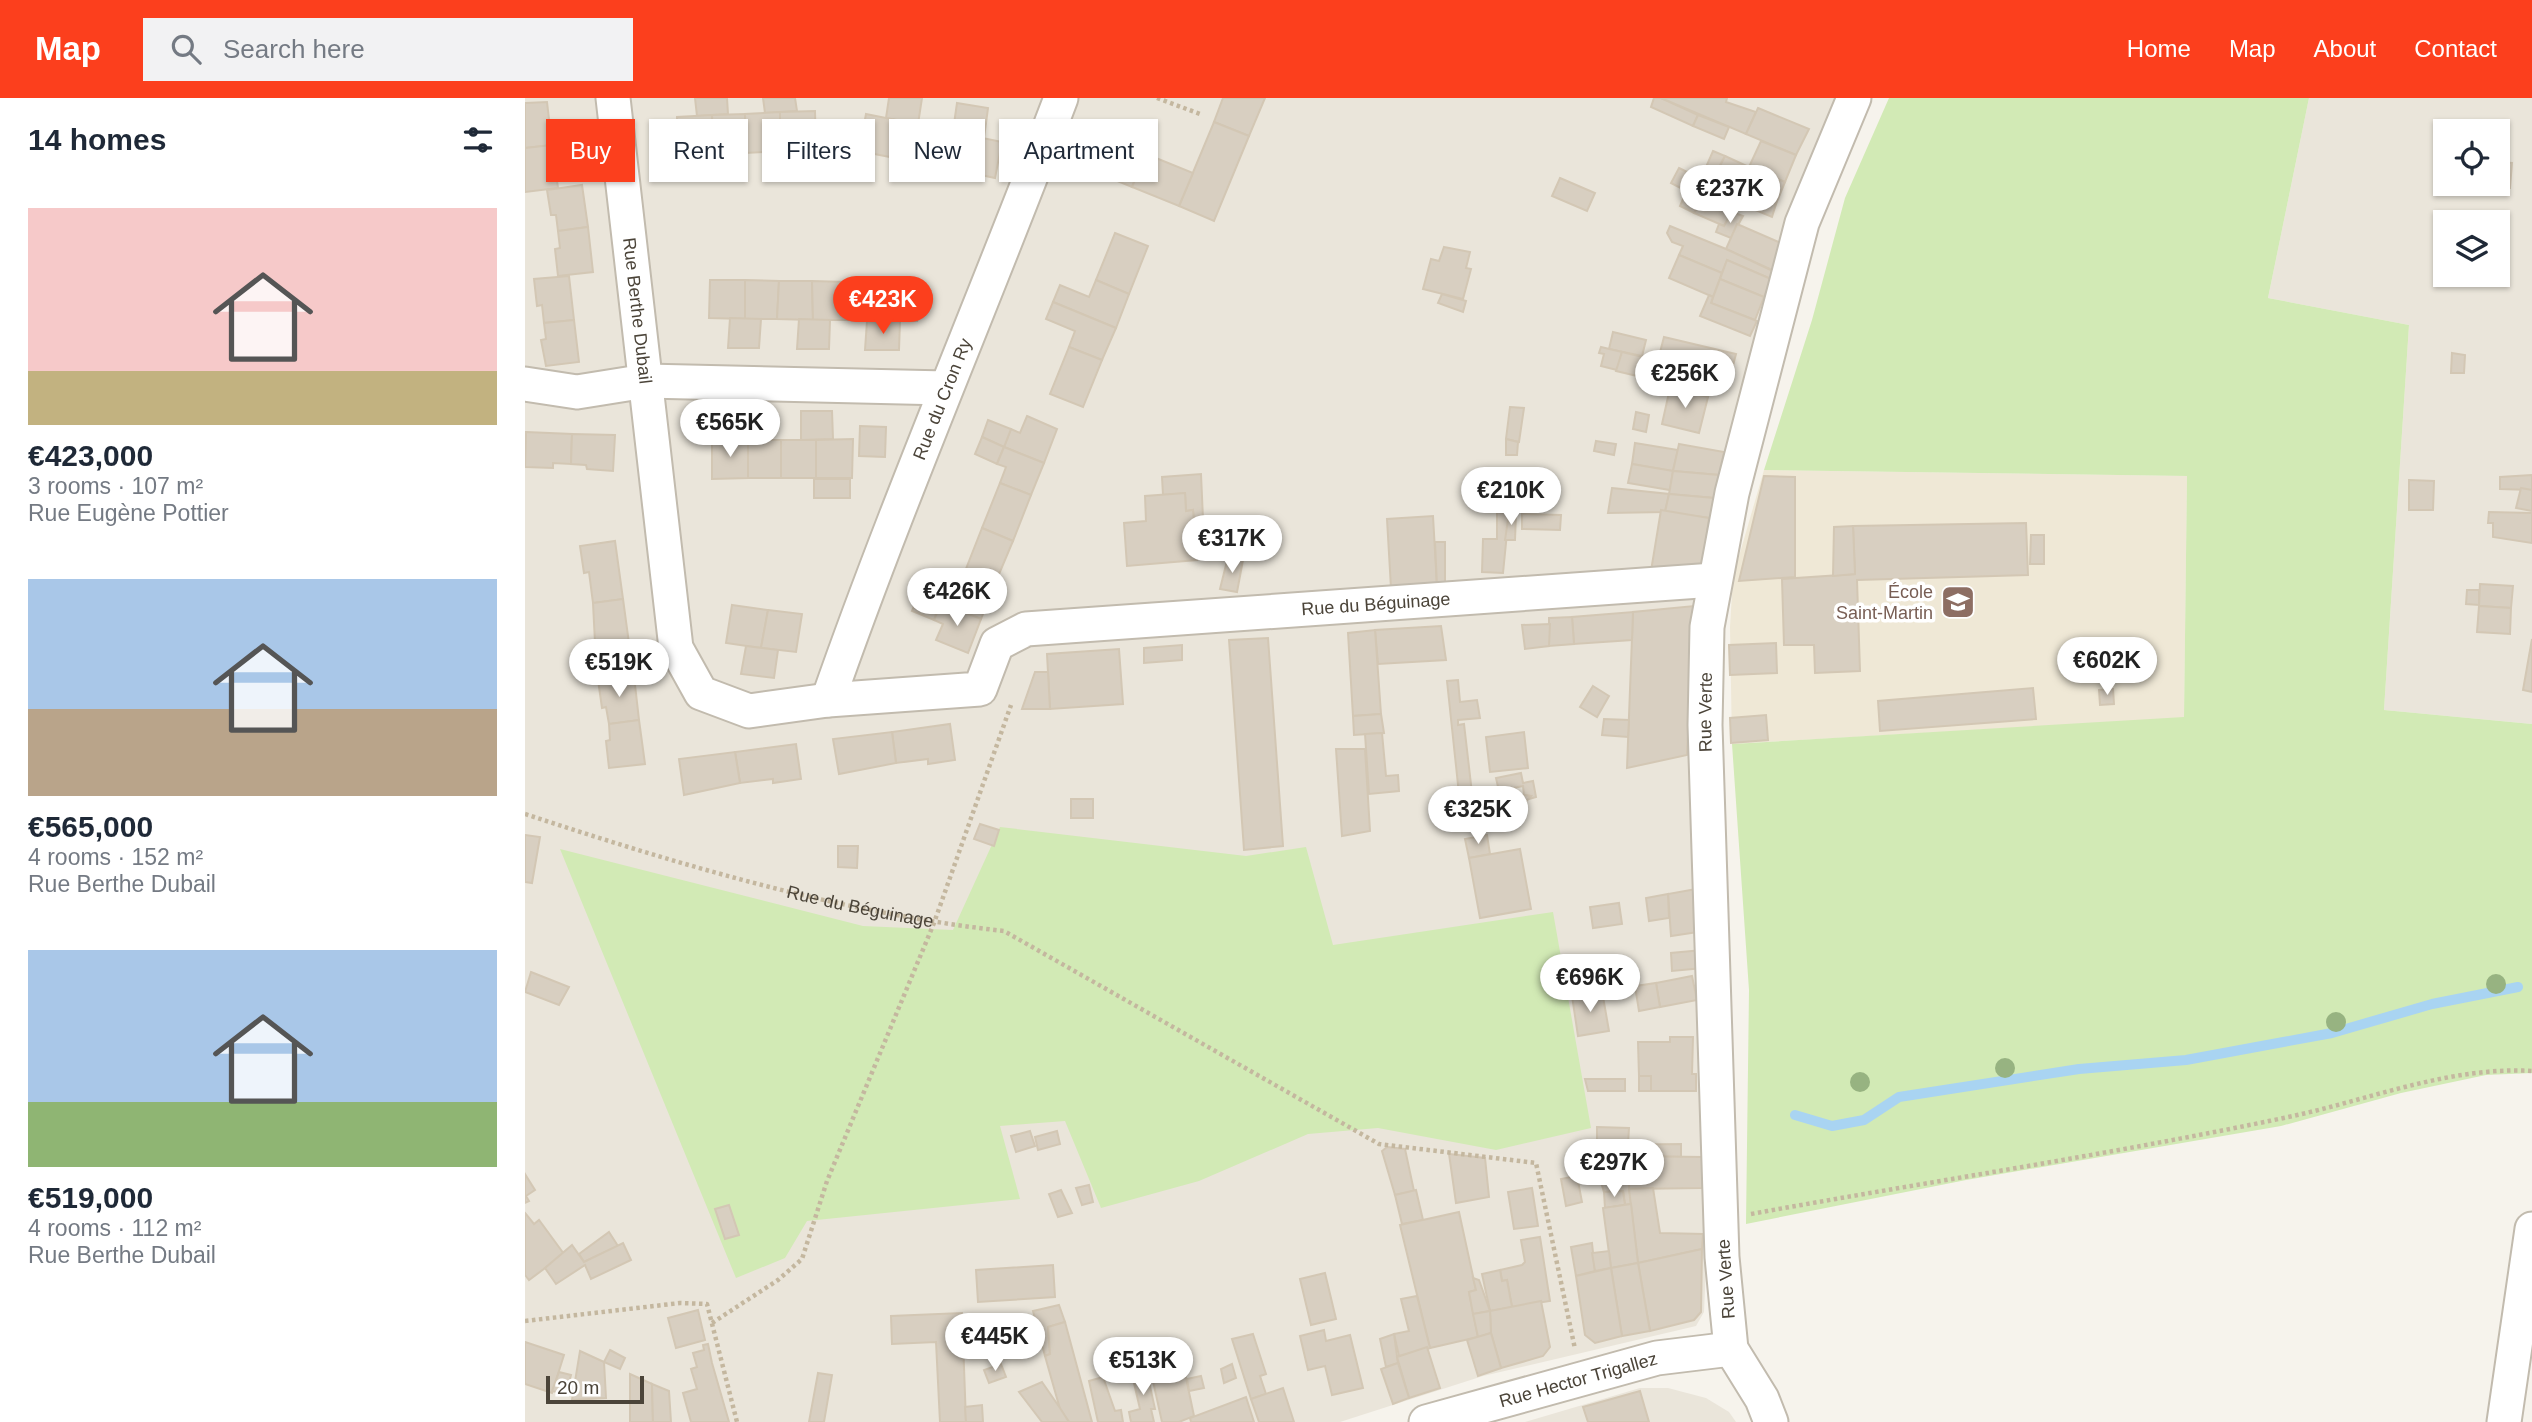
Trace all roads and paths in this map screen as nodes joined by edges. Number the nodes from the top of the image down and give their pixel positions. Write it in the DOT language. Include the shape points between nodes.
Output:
graph roads {
  1 [pos="614,98"];
  2 [pos="1061,98"];
  3 [pos="1157,98"];
  4 [pos="1854,98"];
  5 [pos="1200,114"];
  6 [pos="646,381"];
  7 [pos="525,384"];
  8 [pos="946,388"];
  9 [pos="1714,580"];
  10 [pos="980,689"];
  11 [pos="1014,696"];
  12 [pos="828,700"];
  13 [pos="525,814"];
  14 [pos="934,923"];
  15 [pos="2532,1071"];
  16 [pos="1723,1219"];
  17 [pos="2532,1229"];
  18 [pos="525,1321"];
  19 [pos="712,1323"];
  20 [pos="1731,1349"];
  21 [pos="1581,1378"];
  22 [pos="737,1422"];
  23 [pos="1426,1422"];
  24 [pos="1771,1422"];
  25 [pos="2504,1422"];
  1 -- 6 [label="street, Rue Berthe Dubail"];
  2 -- 8 [label="street, Rue du Cron Ry"];
  3 -- 5 [label="path"];
  4 -- 9 [label="street, Rue Verte" via="1802,223"];
  6 -- 7 [label="street" via="577,392"];
  6 -- 8 [label="street"];
  6 -- 12 [label="street, Rue Berthe Dubail" via="676,648 701,693 749,712"];
  8 -- 12 [label="street, Rue du Cron Ry" via="869,581"];
  9 -- 10 [label="street, Rue du Béguinage" via="1026,629 997,644"];
  9 -- 16 [label="street, Rue Verte" via="1707,627 1705,725"];
  10 -- 12 [label="street, Rue Berthe Dubail"];
  11 -- 14 [label="path, Rue du Béguinage"];
  13 -- 14 [label="path, Rue du Béguinage" via="726,875"];
  14 -- 19 [label="path" via="827,1181 802,1259"];
  14 -- 21 [label="path" via="1004,931 1379,1144 1536,1163"];
  15 -- 16 [label="path" via="2441,1080 2293,1116"];
  16 -- 20 [label="street, Rue Verte"];
  17 -- 25 [label="street"];
  18 -- 19 [label="path" via="680,1303 707,1304"];
  19 -- 22 [label="path"];
  20 -- 21 [label="street, Rue Hector Trigallez" via="1657,1358"];
  20 -- 24 [label="street"];
  21 -- 23 [label="street, Rue Hector Trigallez"];
}
